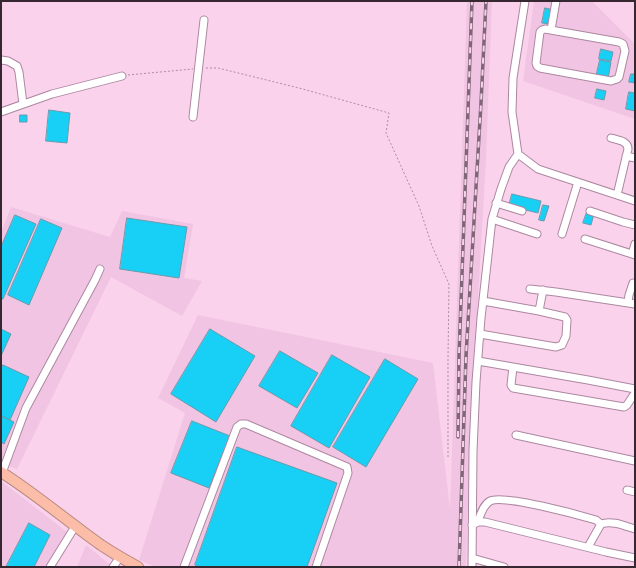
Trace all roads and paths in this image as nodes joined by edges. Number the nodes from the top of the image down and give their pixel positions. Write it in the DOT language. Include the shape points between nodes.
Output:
graph roads {
  1 [pos="525,1"];
  2 [pos="556,1"];
  3 [pos="204,20"];
  4 [pos="551,30"];
  5 [pos="1,60"];
  6 [pos="199,68"];
  7 [pos="122,76"];
  8 [pos="23,104"];
  9 [pos="1,112"];
  10 [pos="193,118"];
  11 [pos="611,138"];
  12 [pos="518,154"];
  13 [pos="626,156"];
  14 [pos="635,158"];
  15 [pos="578,182"];
  16 [pos="618,195"];
  17 [pos="635,201"];
  18 [pos="496,203"];
  19 [pos="522,211"];
  20 [pos="590,211"];
  21 [pos="492,219"];
  22 [pos="635,225"];
  23 [pos="537,234"];
  24 [pos="562,234"];
  25 [pos="585,239"];
  26 [pos="635,244"];
  27 [pos="633,255"];
  28 [pos="100,269"];
  29 [pos="633,283"];
  30 [pos="530,289"];
  31 [pos="543,290"];
  32 [pos="483,301"];
  33 [pos="631,303"];
  34 [pos="539,311"];
  35 [pos="480,334"];
  36 [pos="478,361"];
  37 [pos="513,367"];
  38 [pos="635,389"];
  39 [pos="635,394"];
  40 [pos="516,434"];
  41 [pos="448,457"];
  42 [pos="635,460"];
  43 [pos="2,472"];
  44 [pos="627,490"];
  45 [pos="635,492"];
  46 [pos="475,524"];
  47 [pos="601,524"];
  48 [pos="76,525"];
  49 [pos="635,529"];
  50 [pos="588,547"];
  51 [pos="120,557"];
  52 [pos="472,558"];
  53 [pos="635,558"];
  54 [pos="50,567"];
  55 [pos="113,567"];
  56 [pos="138,567"];
  57 [pos="184,567"];
  58 [pos="316,567"];
  59 [pos="472,567"];
  60 [pos="504,567"];
  1 -- 12 [label="street" via="513,78 512,112"];
  2 -- 4 [label="street"];
  3 -- 6 [label="street"];
  4 -- 4 [label="street" via="623,44 625,51 619,77 611,81 537,66 540,32 545,28"];
  5 -- 8 [label="street" via="17,66"];
  6 -- 7 [label="path"];
  6 -- 10 [label="street"];
  6 -- 41 [label="path" via="218,68 389,113 386,133 419,206 432,246 449,284"];
  7 -- 8 [label="street"];
  8 -- 9 [label="street"];
  11 -- 13 [label="street" via="628,145"];
  12 -- 15 [label="street" via="538,168"];
  12 -- 18 [label="street" via="509,167"];
  13 -- 14 [label="street"];
  13 -- 16 [label="street"];
  15 -- 16 [label="street"];
  15 -- 24 [label="street"];
  16 -- 17 [label="street"];
  18 -- 19 [label="street"];
  18 -- 21 [label="street"];
  20 -- 22 [label="street"];
  21 -- 23 [label="street"];
  21 -- 32 [label="street"];
  25 -- 27 [label="street"];
  26 -- 27 [label="street"];
  28 -- 43 [label="street" via="26,408"];
  29 -- 33 [label="street" via="629,295"];
  30 -- 31 [label="street"];
  31 -- 33 [label="street"];
  31 -- 34 [label="street"];
  32 -- 34 [label="street"];
  32 -- 35 [label="street"];
  34 -- 35 [label="street" via="565,317 566,336 562,345 556,347"];
  35 -- 36 [label="street"];
  36 -- 37 [label="street"];
  36 -- 46 [label="street" via="473,451"];
  37 -- 38 [label="street"];
  37 -- 39 [label="street" via="513,388 624,407"];
  40 -- 42 [label="street"];
  43 -- 48 [label="highway"];
  44 -- 45 [label="street"];
  46 -- 47 [label="street" via="488,502 496,500 519,501 554,509 596,520"];
  46 -- 50 [label="street" via="485,522"];
  46 -- 52 [label="street"];
  47 -- 49 [label="street" via="612,523"];
  47 -- 50 [label="street"];
  48 -- 51 [label="highway"];
  48 -- 54 [label="street"];
  50 -- 53 [label="street"];
  51 -- 55 [label="street"];
  51 -- 56 [label="highway"];
  52 -- 59 [label="street"];
  52 -- 60 [label="street"];
  57 -- 58 [label="street" via="237,427 246,424 347,466 348,473"];
}
